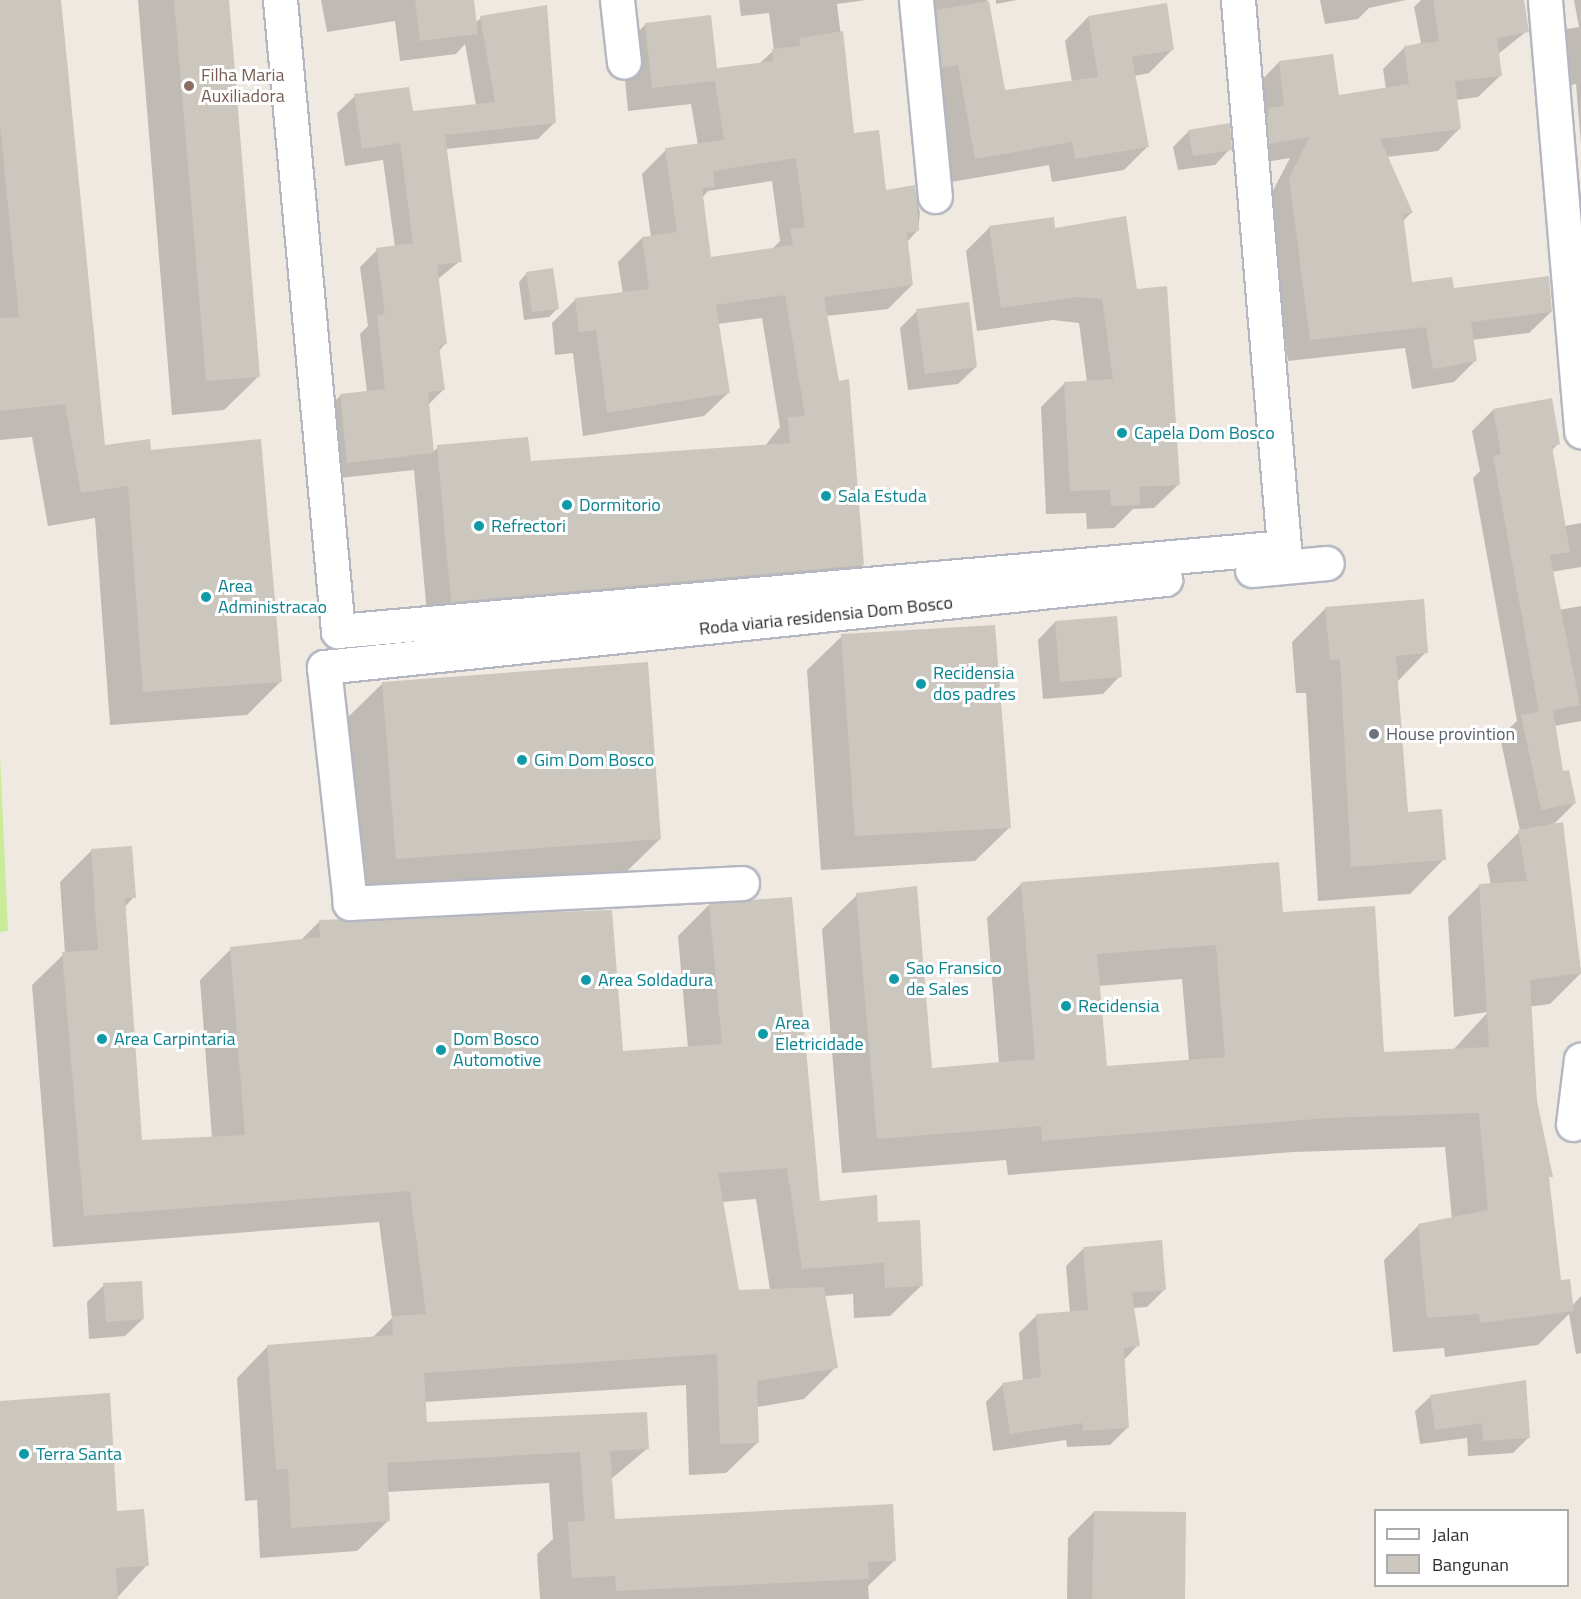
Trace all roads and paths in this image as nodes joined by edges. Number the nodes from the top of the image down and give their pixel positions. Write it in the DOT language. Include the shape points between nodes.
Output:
graph roads {
  1 [pos="280,0"];
  2 [pos="617,0"];
  3 [pos="916,0"];
  4 [pos="1238,0"];
  5 [pos="1545,0"];
  6 [pos="624,62"];
  7 [pos="935,196"];
  8 [pos="1581,432"];
  9 [pos="1327,562"];
  10 [pos="742,884"];
  11 [pos="1581,1059"];
  12 [pos="1573,1124"];
  1 -- 4 [label="street" via="338,631 1284,546"];
  2 -- 6 [label="street"];
  3 -- 7 [label="street"];
  5 -- 8 [label="street"];
  9 -- 10 [label="street, Roda viaria residensia Dom Bosco" via="324,667 350,903"];
  11 -- 12 [label="street"];
}
